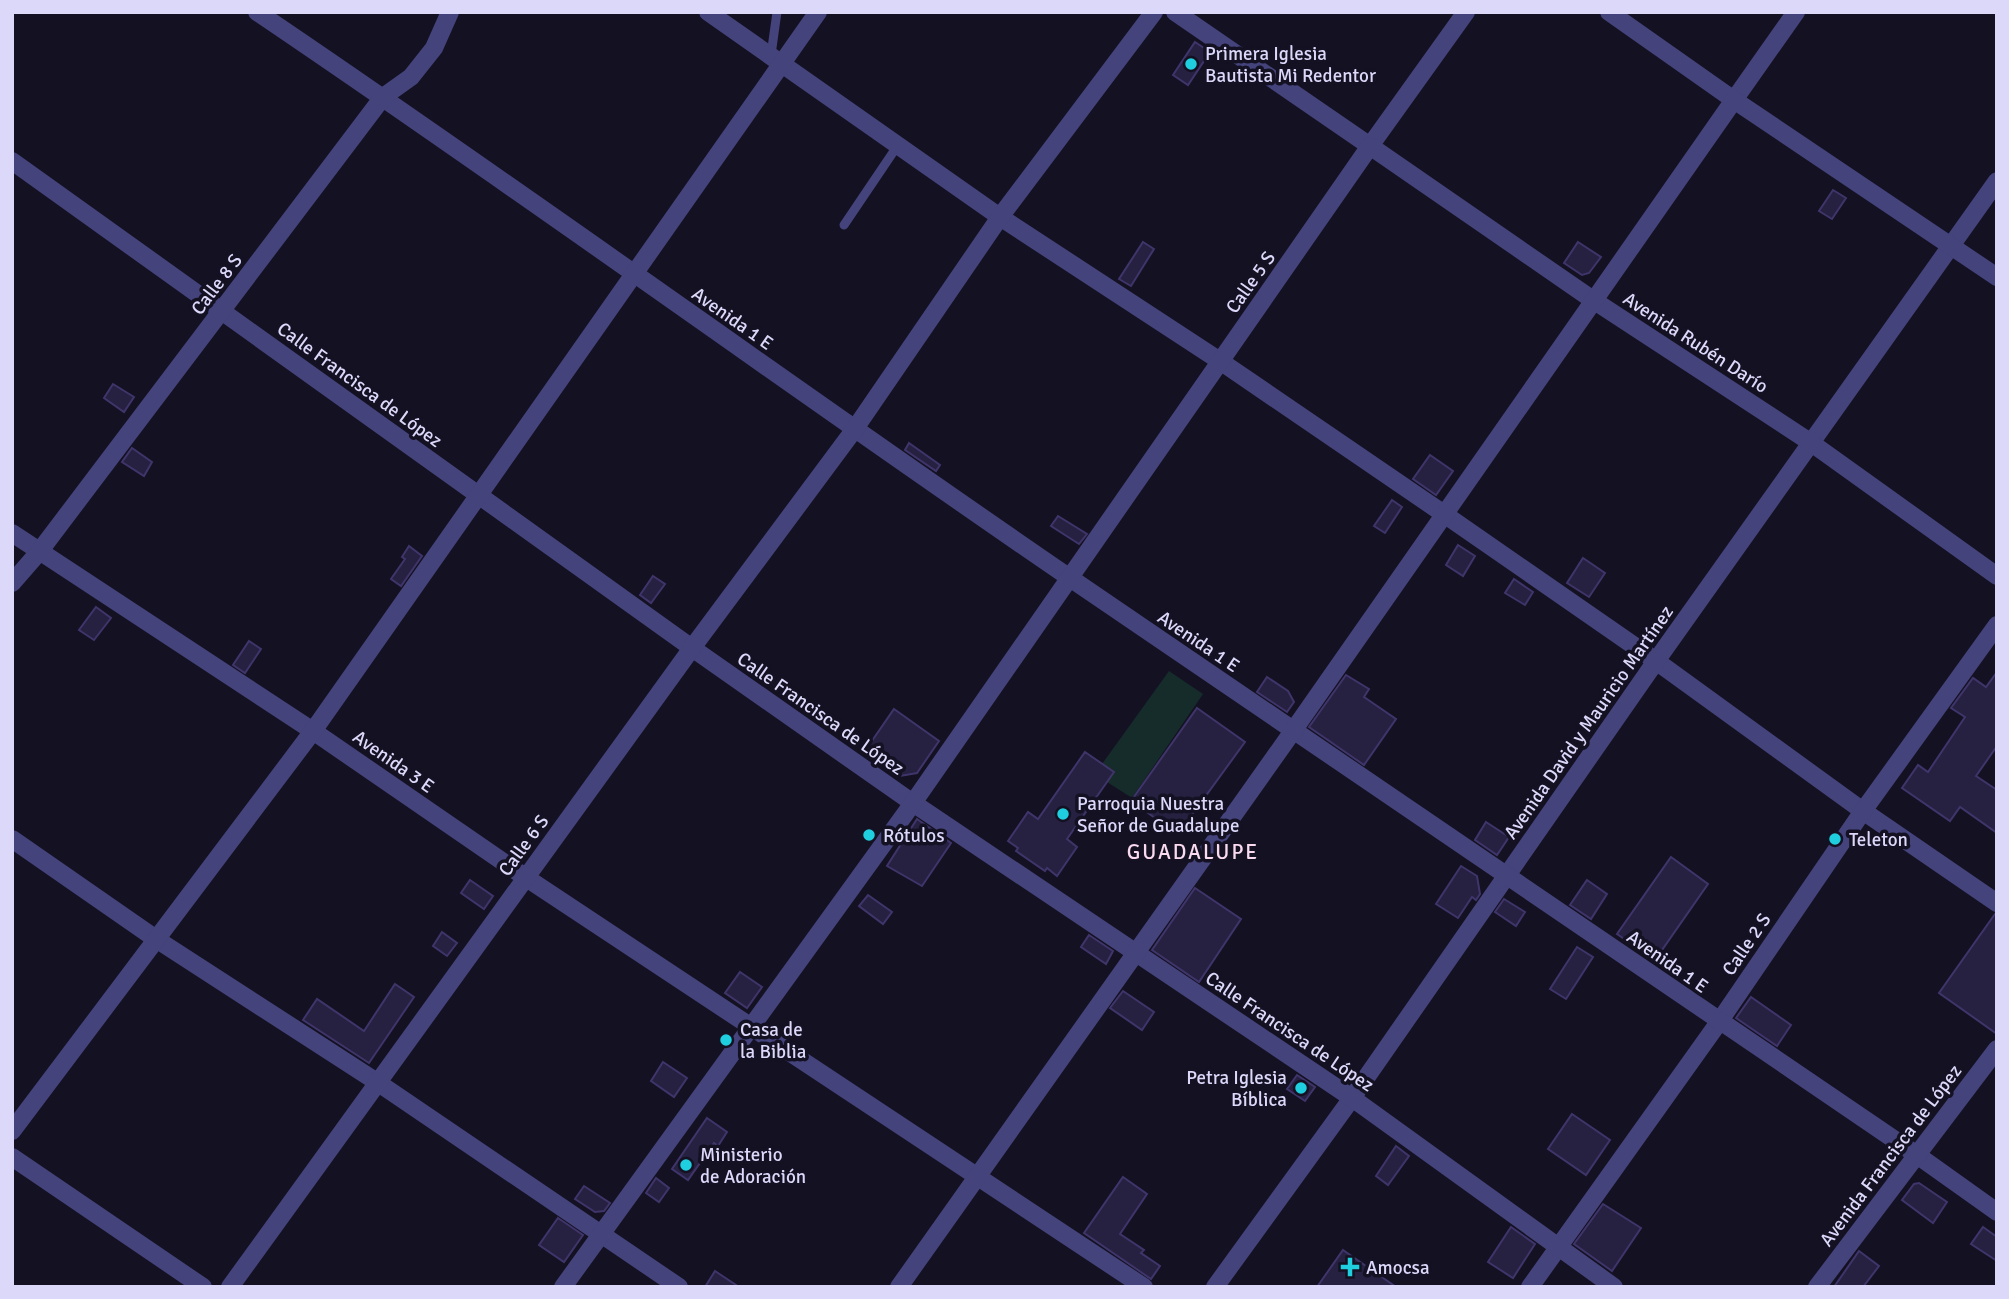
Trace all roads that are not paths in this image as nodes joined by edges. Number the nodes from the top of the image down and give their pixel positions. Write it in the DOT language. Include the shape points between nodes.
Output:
graph roads {
  1 [pos="257,12"];
  2 [pos="450,12"];
  3 [pos="708,12"];
  4 [pos="777,12"];
  5 [pos="818,12"];
  6 [pos="1154,12"];
  7 [pos="1175,12"];
  8 [pos="1466,12"];
  9 [pos="1609,12"];
  10 [pos="1796,12"];
  11 [pos="778,59"];
  12 [pos="383,97"];
  13 [pos="1734,100"];
  14 [pos="898,145"];
  15 [pos="1370,146"];
  16 [pos="12,161"];
  17 [pos="1997,181"];
  18 [pos="1000,217"];
  19 [pos="844,225"];
  20 [pos="1951,246"];
  21 [pos="634,274"];
  22 [pos="1997,277"];
  23 [pos="1593,300"];
  24 [pos="222,311"];
  25 [pos="1220,361"];
  26 [pos="854,430"];
  27 [pos="1810,442"];
  28 [pos="479,495"];
  29 [pos="1444,514"];
  30 [pos="12,533"];
  31 [pos="39,552"];
  32 [pos="1997,576"];
  33 [pos="1070,578"];
  34 [pos="12,583"];
  35 [pos="1997,625"];
  36 [pos="692,648"];
  37 [pos="1656,661"];
  38 [pos="313,731"];
  39 [pos="1293,731"];
  40 [pos="913,803"];
  41 [pos="1863,811"];
  42 [pos="12,839"];
  43 [pos="1507,875"];
  44 [pos="525,877"];
  45 [pos="1997,903"];
  46 [pos="156,939"];
  47 [pos="1136,954"];
  48 [pos="1719,1021"];
  49 [pos="751,1026"];
  50 [pos="1997,1049"];
  51 [pos="377,1082"];
  52 [pos="1352,1098"];
  53 [pos="12,1131"];
  54 [pos="1917,1155"];
  55 [pos="12,1157"];
  56 [pos="977,1177"];
  57 [pos="1997,1212"];
  58 [pos="600,1234"];
  59 [pos="1557,1247"];
  60 [pos="202,1287"];
  61 [pos="230,1287"];
  62 [pos="563,1287"];
  63 [pos="678,1287"];
  64 [pos="899,1287"];
  65 [pos="1144,1287"];
  66 [pos="1215,1287"];
  67 [pos="1530,1287"];
  68 [pos="1614,1287"];
  69 [pos="1817,1287"];
  1 -- 12 [label="street, Avenida 1 E"];
  2 -- 12 [label="street, Calle 8 S" via="434,48 411,77"];
  3 -- 11 [label="street"];
  4 -- 11 [label="lane"];
  5 -- 11 [label="street"];
  6 -- 18 [label="street, Calle 6 S"];
  7 -- 15 [label="street, Avenida Rubén Darío"];
  8 -- 15 [label="street, Calle 5 S"];
  9 -- 13 [label="street"];
  10 -- 13 [label="street"];
  11 -- 14 [label="street"];
  11 -- 21 [label="street"];
  12 -- 21 [label="street, Avenida 1 E"];
  12 -- 24 [label="street, Calle 8 S"];
  13 -- 20 [label="street"];
  13 -- 23 [label="street"];
  14 -- 18 [label="street"];
  14 -- 19 [label="lane"];
  15 -- 23 [label="street, Avenida Rubén Darío"];
  15 -- 25 [label="street, Calle 5 S"];
  16 -- 24 [label="street, Calle Francisca de López"];
  17 -- 20 [label="street, Avenida David y Mauricio Martínez"];
  18 -- 25 [label="street"];
  18 -- 26 [label="street, Calle 6 S"];
  20 -- 22 [label="street"];
  20 -- 27 [label="street, Avenida David y Mauricio Martínez"];
  21 -- 26 [label="street, Avenida 1 E"];
  21 -- 28 [label="street"];
  23 -- 27 [label="street, Avenida Rubén Darío"];
  23 -- 29 [label="street"];
  24 -- 28 [label="street, Calle Francisca de López"];
  24 -- 31 [label="street, Calle 8 S"];
  25 -- 29 [label="street"];
  25 -- 33 [label="street, Calle 5 S"];
  26 -- 33 [label="street, Avenida 1 E"];
  26 -- 36 [label="street, Calle 6 S"];
  27 -- 32 [label="street, Avenida Rubén Darío"];
  27 -- 37 [label="street, Avenida David y Mauricio Martínez"];
  28 -- 36 [label="street, Calle Francisca de López"];
  28 -- 38 [label="street"];
  29 -- 37 [label="street"];
  29 -- 39 [label="street"];
  30 -- 31 [label="street, Avenida 3 E"];
  31 -- 34 [label="street, Calle 8 S"];
  31 -- 38 [label="street, Avenida 3 E"];
  33 -- 39 [label="street, Avenida 1 E"];
  33 -- 40 [label="street, Calle 5 S"];
  35 -- 41 [label="street, Calle 2 S"];
  36 -- 40 [label="street, Calle Francisca de López"];
  36 -- 44 [label="street, Calle 6 S"];
  37 -- 41 [label="street"];
  37 -- 43 [label="street, Avenida David y Mauricio Martínez"];
  38 -- 44 [label="street, Avenida 3 E"];
  38 -- 46 [label="street"];
  39 -- 43 [label="street, Avenida 1 E"];
  39 -- 47 [label="street"];
  40 -- 47 [label="street, Calle Francisca de López"];
  40 -- 49 [label="street, Calle 5 S"];
  41 -- 45 [label="street"];
  41 -- 48 [label="street, Calle 2 S"];
  42 -- 46 [label="street"];
  43 -- 48 [label="street, Avenida 1 E"];
  43 -- 52 [label="street, Avenida David y Mauricio Martínez"];
  44 -- 49 [label="street, Avenida 3 E"];
  44 -- 51 [label="street, Calle 6 S"];
  46 -- 51 [label="street"];
  46 -- 53 [label="street"];
  47 -- 52 [label="street, Calle Francisca de López"];
  47 -- 56 [label="street"];
  48 -- 54 [label="street, Avenida 1 E"];
  48 -- 59 [label="street, Calle 2 S"];
  49 -- 56 [label="street, Avenida 3 E"];
  49 -- 58 [label="street, Calle 5 S"];
  50 -- 54 [label="street, Avenida Francisca de López"];
  51 -- 58 [label="street"];
  51 -- 61 [label="street, Calle 6 S"];
  52 -- 59 [label="street, Calle Francisca de López"];
  52 -- 66 [label="street, Avenida David y Mauricio Martínez"];
  54 -- 57 [label="street, Avenida 1 E"];
  54 -- 69 [label="street, Avenida Francisca de López"];
  55 -- 60 [label="street"];
  56 -- 64 [label="street"];
  56 -- 65 [label="street, Avenida 3 E"];
  58 -- 62 [label="street, Calle 5 S"];
  58 -- 63 [label="street"];
  59 -- 67 [label="street, Calle 2 S"];
  59 -- 68 [label="street, Calle Francisca de López"];
}
